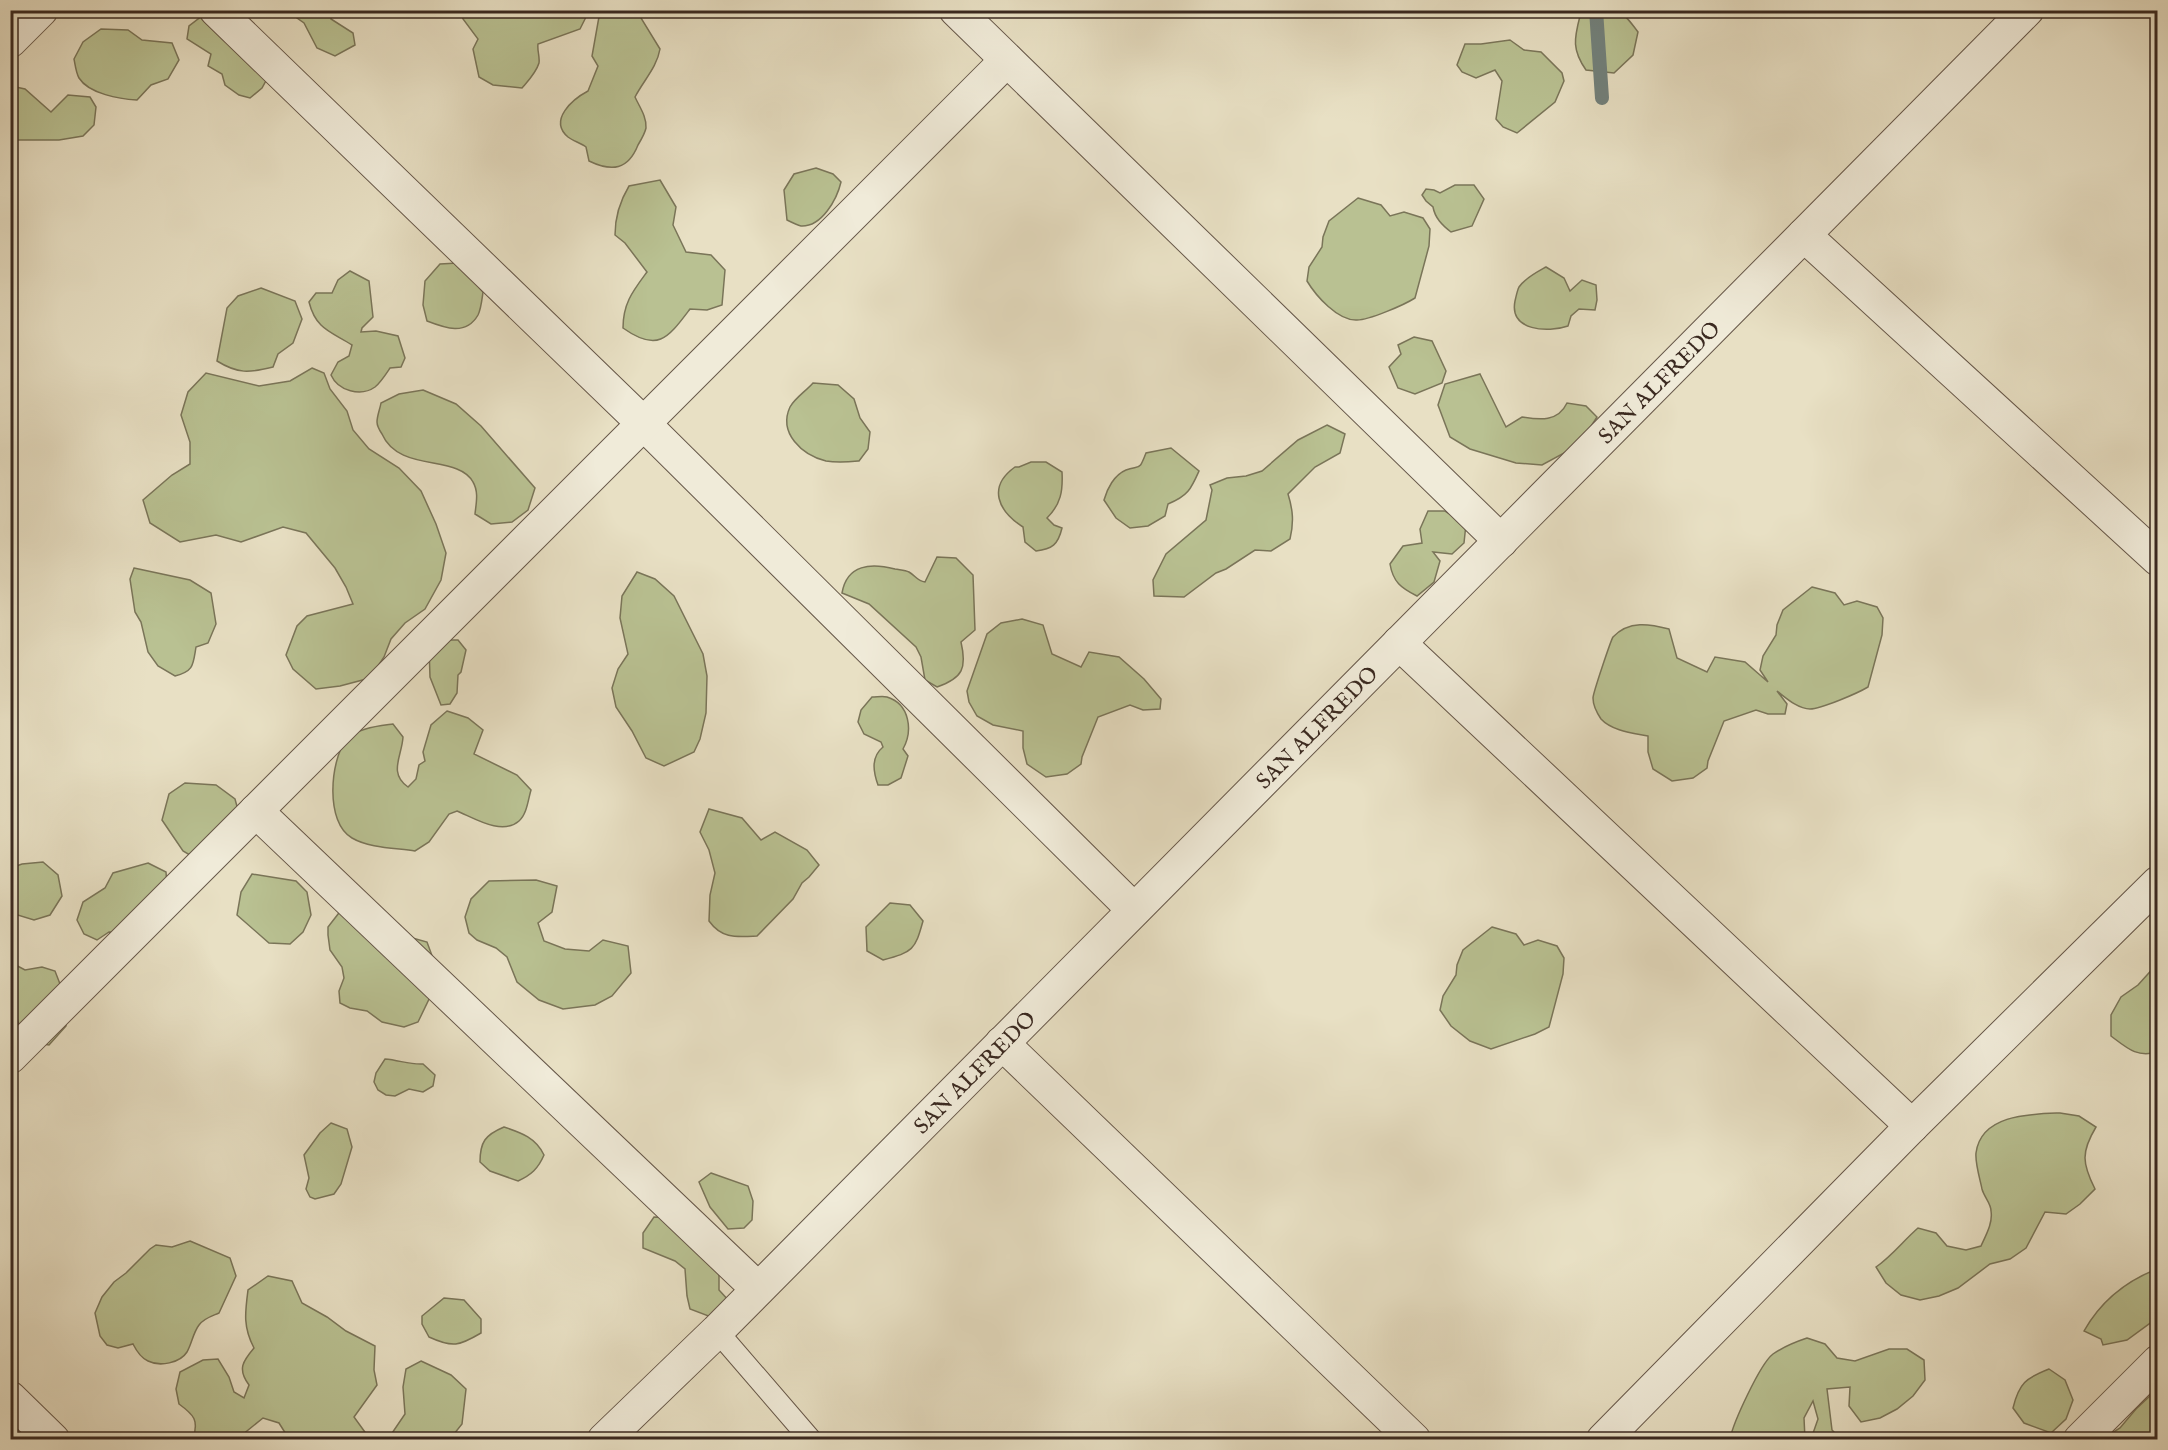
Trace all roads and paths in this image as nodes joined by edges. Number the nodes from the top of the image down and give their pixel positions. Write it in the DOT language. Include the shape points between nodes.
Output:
graph roads {
  1 [pos="40,10"];
  2 [pos="216,10"];
  3 [pos="956,10"];
  4 [pos="2027,10"];
  5 [pos="10,41"];
  6 [pos="1007,60"];
  7 [pos="1804,235"];
  8 [pos="643,423"];
  9 [pos="1501,541"];
  10 [pos="2157,559"];
  11 [pos="1399,643"];
  12 [pos="256,811"];
  13 [pos="2157,883"];
  14 [pos="1134,910"];
  15 [pos="1002,1043"];
  16 [pos="10,1057"];
  17 [pos="1912,1126"];
  18 [pos="758,1289"];
  19 [pos="717,1331"];
  20 [pos="2157,1362"];
  21 [pos="10,1398"];
  22 [pos="1607,1438"];
  23 [pos="53,1440"];
  24 [pos="604,1440"];
  25 [pos="812,1440"];
  26 [pos="1414,1440"];
  27 [pos="2079,1440"];
  1 -- 5 [label="street"];
  2 -- 8 [label="street"];
  3 -- 6 [label="street"];
  4 -- 7 [label="street, SAN ALFREDO"];
  6 -- 8 [label="street"];
  6 -- 9 [label="street"];
  7 -- 9 [label="street, SAN ALFREDO"];
  7 -- 10 [label="street"];
  8 -- 12 [label="street"];
  8 -- 14 [label="street"];
  9 -- 11 [label="street, SAN ALFREDO"];
  11 -- 14 [label="street, SAN ALFREDO"];
  11 -- 17 [label="street"];
  12 -- 16 [label="street"];
  12 -- 18 [label="street"];
  13 -- 17 [label="street"];
  14 -- 15 [label="street, SAN ALFREDO"];
  15 -- 18 [label="street, SAN ALFREDO"];
  15 -- 26 [label="street"];
  17 -- 22 [label="street"];
  18 -- 19 [label="street, SAN ALFREDO"];
  19 -- 24 [label="street, SAN ALFREDO"];
  19 -- 25 [label="lane"];
  20 -- 27 [label="street"];
  21 -- 23 [label="street"];
}
